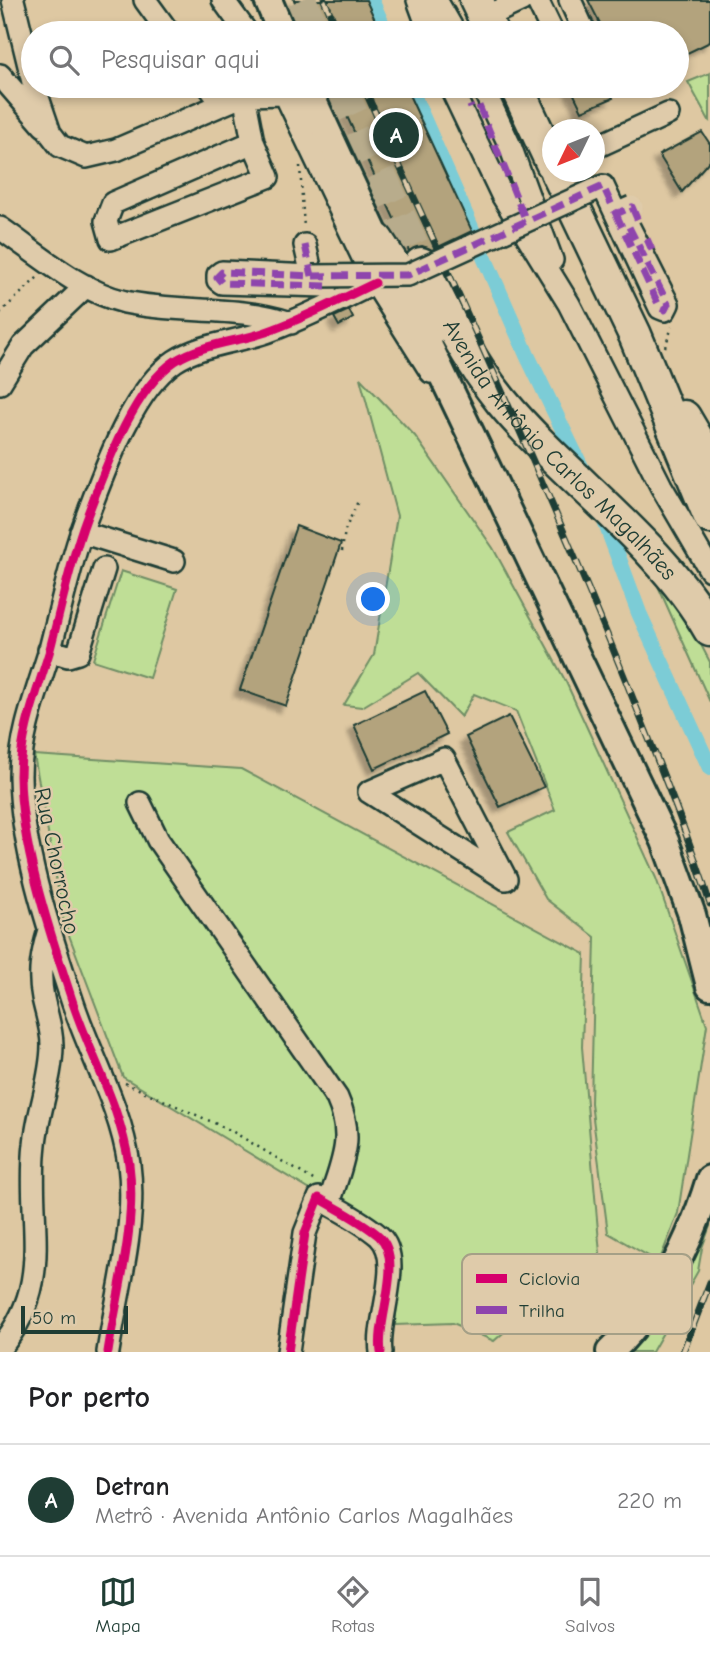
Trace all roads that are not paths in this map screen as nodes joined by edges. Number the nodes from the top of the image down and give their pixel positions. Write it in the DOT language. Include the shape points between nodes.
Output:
graph roads {
  1 [pos="223,0"];
  2 [pos="268,0"];
  3 [pos="418,0"];
  4 [pos="436,0"];
  5 [pos="522,0"];
  6 [pos="537,0"];
  7 [pos="570,0"];
  8 [pos="151,4"];
  9 [pos="486,13"];
  10 [pos="10,15"];
  11 [pos="162,21"];
  12 [pos="238,21"];
  13 [pos="277,21"];
  14 [pos="426,21"];
  15 [pos="448,21"];
  16 [pos="547,21"];
  17 [pos="580,21"];
  18 [pos="21,47"];
  19 [pos="0,75"];
  20 [pos="39,98"];
  21 [pos="218,98"];
  22 [pos="233,98"];
  23 [pos="248,98"];
  24 [pos="295,98"];
  25 [pos="297,98"];
  26 [pos="456,98"];
  27 [pos="468,98"];
  28 [pos="476,98"];
  29 [pos="488,98"];
  30 [pos="522,98"];
  31 [pos="222,104"];
  32 [pos="668,114"];
  33 [pos="50,133"];
  34 [pos="253,142"];
  35 [pos="542,142"];
  36 [pos="605,143"];
  37 [pos="501,171"];
  38 [pos="562,182"];
  39 [pos="526,221"];
  40 [pos="0,228"];
  41 [pos="636,231"];
  42 [pos="377,240"];
  43 [pos="305,245"];
  44 [pos="436,259"];
  45 [pos="375,283"];
  46 [pos="86,286"];
  47 [pos="569,304"];
  48 [pos="291,323"];
  49 [pos="635,335"];
  50 [pos="0,383"];
  51 [pos="511,411"];
  52 [pos="474,438"];
  53 [pos="642,447"];
  54 [pos="710,461"];
  55 [pos="710,517"];
  56 [pos="81,532"];
  57 [pos="710,543"];
  58 [pos="174,561"];
  59 [pos="104,569"];
  60 [pos="710,570"];
  61 [pos="705,620"];
  62 [pos="49,650"];
  63 [pos="369,792"];
  64 [pos="140,803"];
  65 [pos="49,928"];
  66 [pos="710,986"];
  67 [pos="710,1179"];
  68 [pos="330,1198"];
  69 [pos="680,1254"];
  70 [pos="625,1334"];
  71 [pos="0,1348"];
  72 [pos="108,1352"];
  73 [pos="288,1352"];
  74 [pos="381,1352"];
  75 [pos="610,1352"];
  1 -- 12 [label="street"];
  2 -- 13 [label="main road"];
  3 -- 14 [label="street"];
  4 -- 15 [label="street"];
  5 -- 9 [label="street"];
  6 -- 16 [label="street"];
  7 -- 17 [label="street"];
  8 -- 11 [label="street"];
  10 -- 18 [label="street"];
  19 -- 33 [label="street"];
  20 -- 33 [label="street"];
  21 -- 31 [label="street"];
  22 -- 31 [label="street"];
  23 -- 34 [label="street"];
  24 -- 45 [label="street"];
  25 -- 42 [label="main road"];
  26 -- 47 [label="street" via="502,195"];
  27 -- 37 [label="street"];
  28 -- 39 [label="street"];
  29 -- 47 [label="street"];
  30 -- 35 [label="highway"];
  31 -- 33 [label="street" via="99,156 73,153"];
  32 -- 36 [label="street"];
  34 -- 34 [label="street" via="113,203 106,221 111,239 268,177"];
  38 -- 49 [label="highway"];
  39 -- 41 [label="street, bridge" via="603,186"];
  39 -- 44 [label="street, bridge"];
  40 -- 46 [label="street"];
  42 -- 51 [label="highway" via="445,344"];
  42 -- 52 [label="main road"];
  43 -- 44 [label="street, bridge" via="319,281 408,275"];
  44 -- 51 [label="highway, Avenida Antônio Carlos Magalhães" via="459,337"];
  45 -- 48 [label="street, Rua Chorrocho"];
  45 -- 52 [label="street"];
  46 -- 48 [label="street" via="127,302 247,312"];
  46 -- 50 [label="street" via="23,346"];
  47 -- 53 [label="street"];
  48 -- 56 [label="street, Rua Chorrocho" via="194,352 160,375 131,415 107,461"];
  49 -- 54 [label="highway"];
  49 -- 55 [label="highway"];
  51 -- 61 [label="highway, Avenida Antônio Carlos Magalhães" via="656,560"];
  52 -- 66 [label="main road" via="665,841 692,915"];
  53 -- 57 [label="street"];
  53 -- 60 [label="street"];
  56 -- 58 [label="street"];
  56 -- 62 [label="street, Rua Chorrocho"];
  59 -- 62 [label="street" via="78,653 68,656"];
  62 -- 65 [label="street, Rua Chorrocho" via="20,774 27,834"];
  63 -- 63 [label="street" via="444,759 506,879 380,799"];
  64 -- 68 [label="street" via="158,840 337,1098 348,1135"];
  65 -- 71 [label="street" via="40,980 52,1042 34,1153 35,1275 24,1315"];
  65 -- 72 [label="street, Rua Chorrocho" via="121,1126 131,1194"];
  67 -- 69 [label="main road"];
  68 -- 73 [label="street" via="319,1198 305,1233"];
  68 -- 74 [label="street" via="388,1248"];
  70 -- 75 [label="main road"];
}
